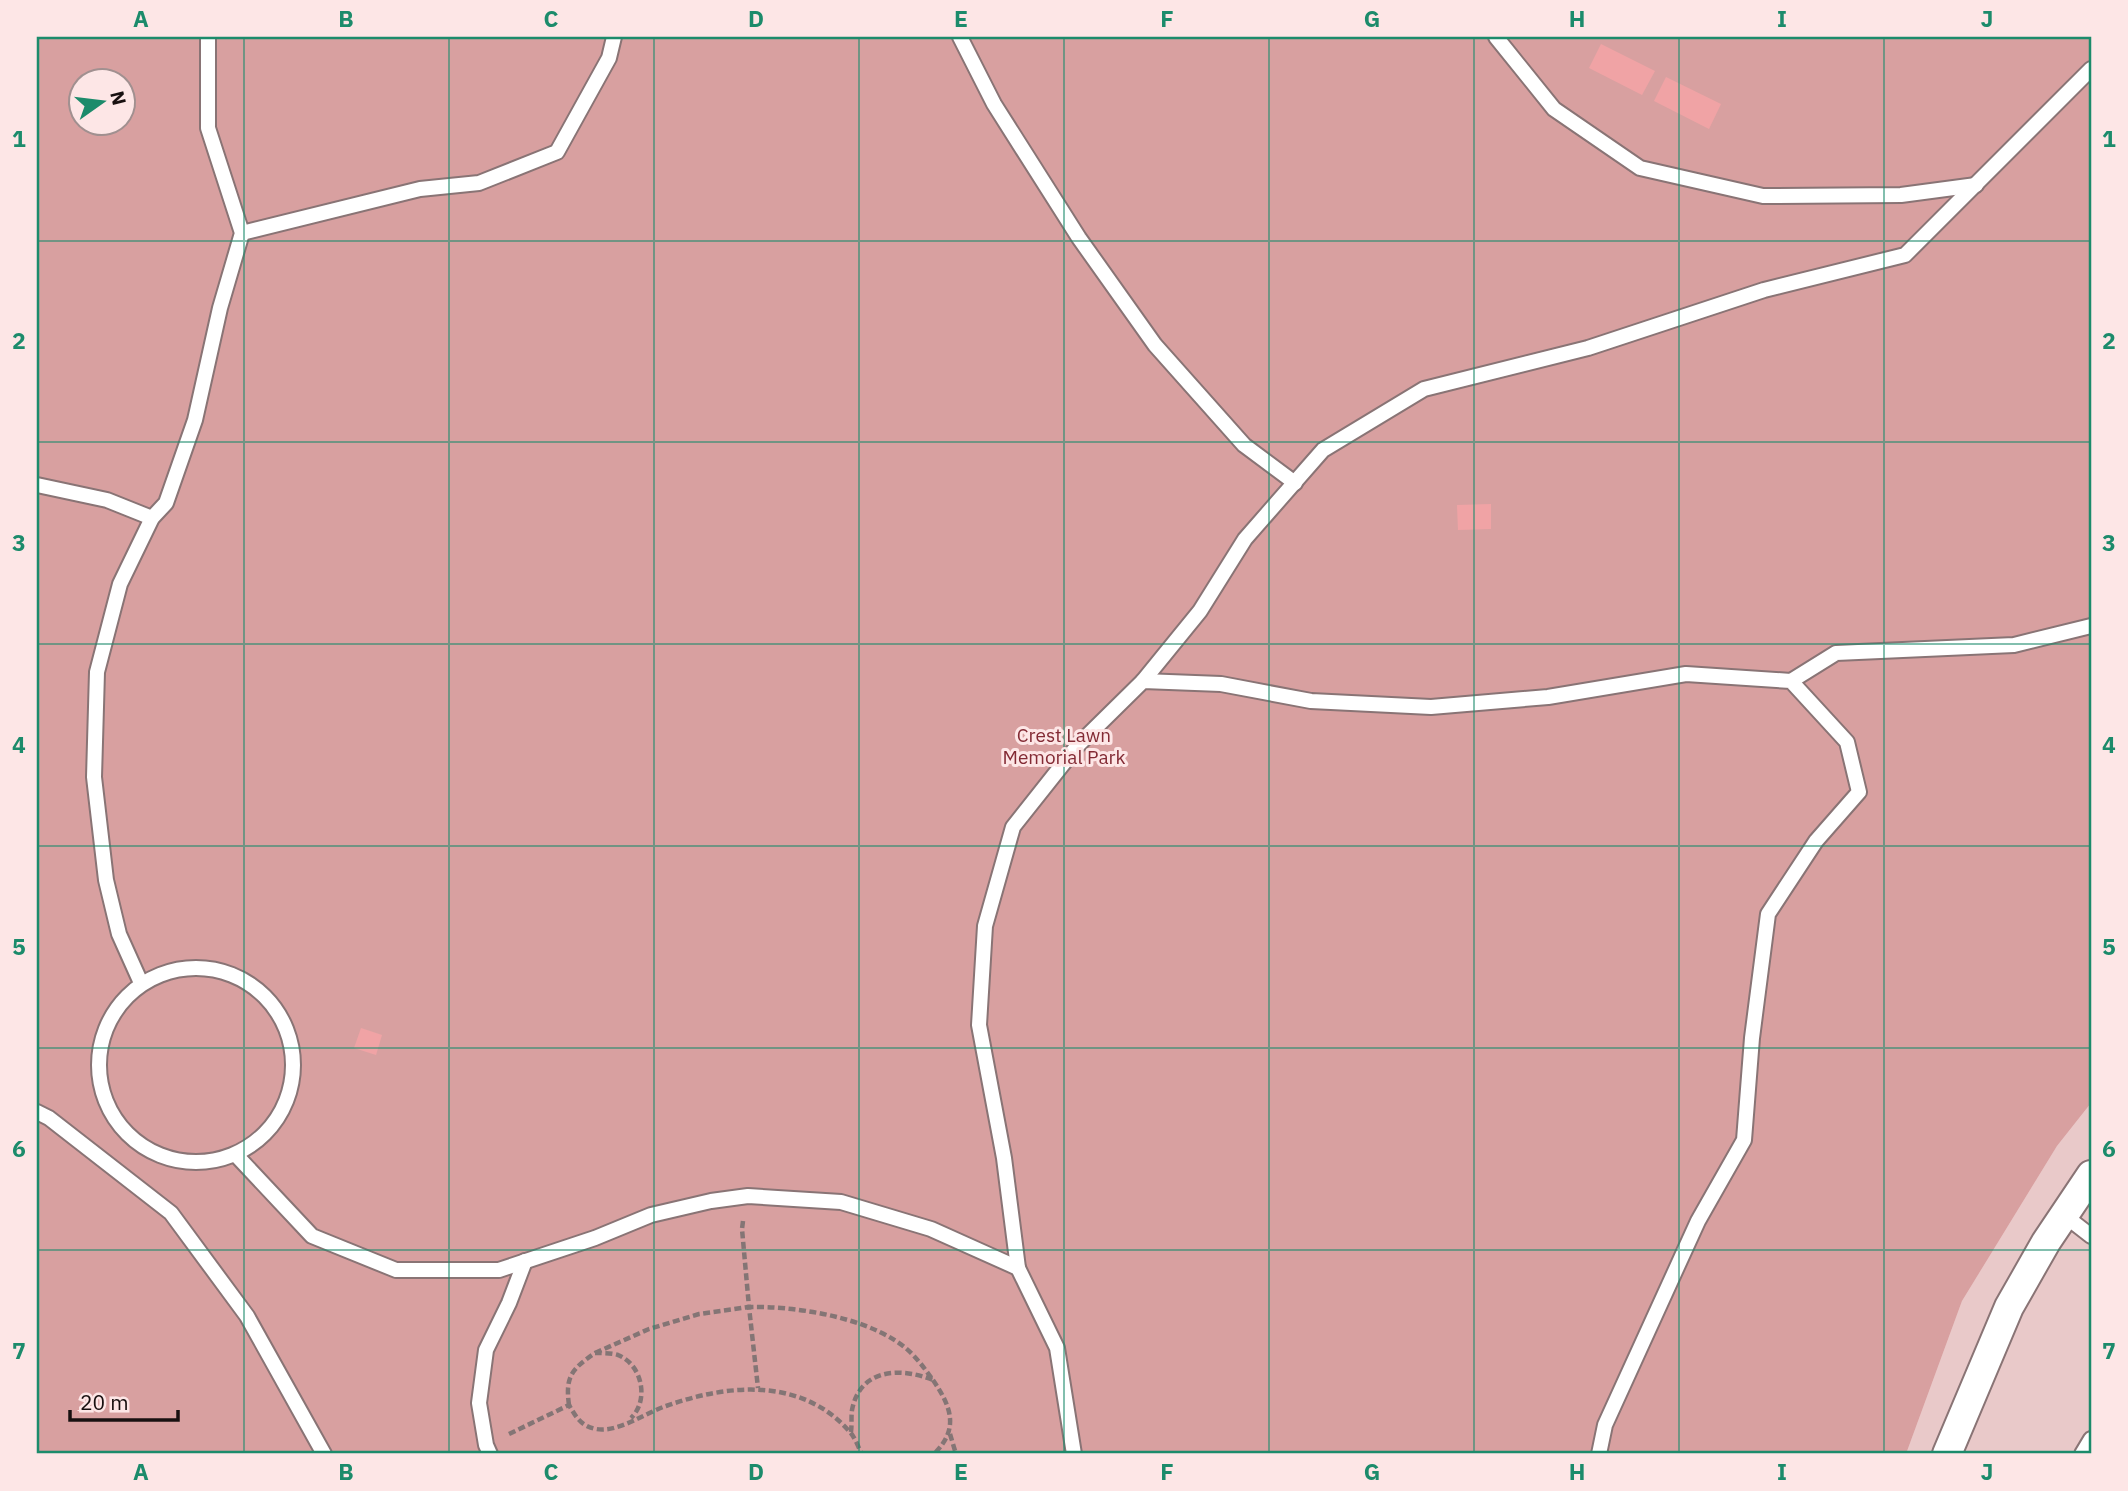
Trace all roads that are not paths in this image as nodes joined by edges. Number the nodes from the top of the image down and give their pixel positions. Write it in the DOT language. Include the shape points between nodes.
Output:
graph roads {
  1 [pos="208,37"];
  2 [pos="614,37"];
  3 [pos="960,37"];
  4 [pos="1496,37"];
  5 [pos="2091,69"];
  6 [pos="1976,185"];
  7 [pos="242,233"];
  8 [pos="1295,483"];
  9 [pos="37,485"];
  10 [pos="152,518"];
  11 [pos="2091,626"];
  12 [pos="1143,681"];
  13 [pos="1791,681"];
  14 [pos="141,983"];
  15 [pos="37,1112"];
  16 [pos="236,1154"];
  17 [pos="2091,1175"];
  18 [pos="2064,1215"];
  19 [pos="2091,1236"];
  20 [pos="525,1261"];
  21 [pos="1018,1268"];
  22 [pos="2091,1439"];
  23 [pos="324,1454"];
  24 [pos="489,1454"];
  25 [pos="1073,1454"];
  26 [pos="1599,1454"];
  27 [pos="1947,1454"];
  28 [pos="2082,1454"];
  1 -- 7 [label="lane" via="208,128"];
  2 -- 7 [label="lane" via="609,58 557,152 479,183 419,189"];
  3 -- 8 [label="lane" via="994,104 1079,239 1156,345 1244,445"];
  4 -- 6 [label="lane" via="1554,109 1640,168 1763,196 1901,195"];
  5 -- 6 [label="lane"];
  6 -- 8 [label="lane" via="1905,255 1765,290 1588,348 1424,389 1323,450"];
  7 -- 10 [label="lane" via="195,420 166,503"];
  8 -- 12 [label="lane" via="1245,539 1200,611"];
  9 -- 10 [label="lane" via="107,500"];
  10 -- 14 [label="lane" via="120,584 97,672 94,777 106,880 119,934"];
  11 -- 13 [label="lane" via="2014,645 1836,653"];
  12 -- 13 [label="lane" via="1221,684 1311,701 1431,707 1548,697 1686,674"];
  12 -- 21 [label="lane" via="1078,745 1013,828 985,926 979,1025 1004,1158"];
  13 -- 26 [label="lane" via="1847,742 1859,792 1816,841 1768,914 1744,1140 1698,1221 1605,1425"];
  14 -- 16 [label="lane" via="111,1014 98,1056 100,1090 120,1128 146,1150 185,1163"];
  14 -- 16 [label="lane" via="173,969 206,967 232,974 273,1005 289,1036 290,1091 264,1135"];
  15 -- 23 [label="lane" via="171,1213 247,1316"];
  16 -- 20 [label="lane" via="313,1236 396,1270 499,1270"];
  17 -- 18 [label="street"];
  18 -- 19 [label="lane"];
  18 -- 27 [label="street" via="2009,1307"];
  20 -- 21 [label="lane" via="651,1215 748,1196 841,1202 931,1229"];
  20 -- 24 [label="lane" via="486,1350 479,1403"];
  21 -- 25 [label="lane" via="1057,1348"];
  22 -- 28 [label="lane"];
}
